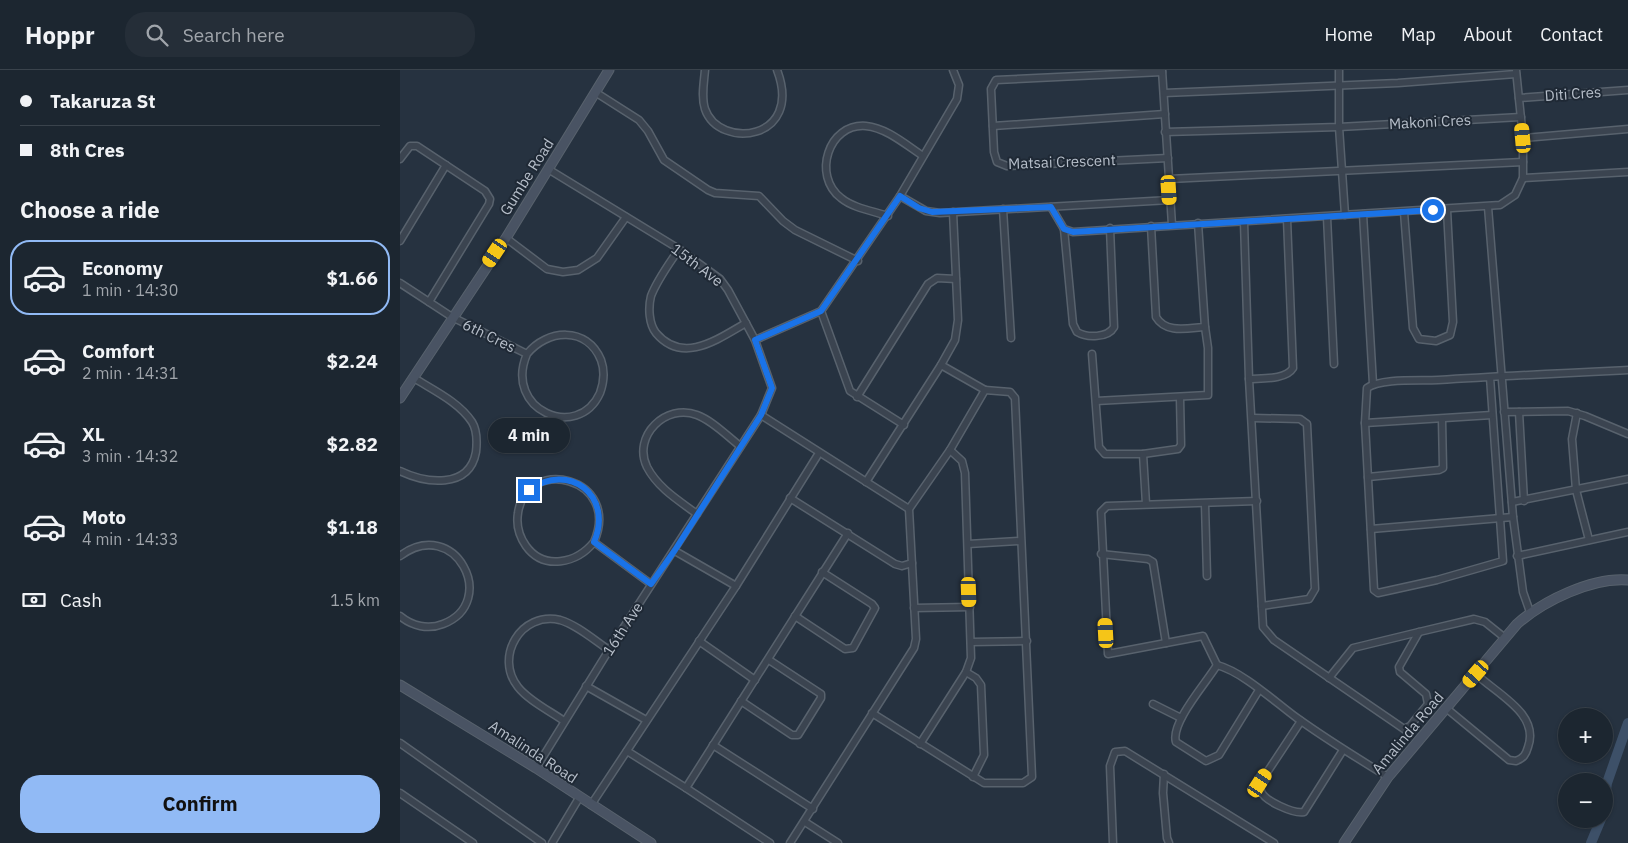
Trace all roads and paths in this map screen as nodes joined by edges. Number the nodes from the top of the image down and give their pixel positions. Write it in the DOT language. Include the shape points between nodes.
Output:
graph roads {
  1 [pos="610,70"];
  2 [pos="705,70"];
  3 [pos="777,70"];
  4 [pos="953,70"];
  5 [pos="1339,70"];
  6 [pos="1162,71"];
  7 [pos="1516,72"];
  8 [pos="1340,86"];
  9 [pos="1628,90"];
  10 [pos="595,92"];
  11 [pos="1164,92"];
  12 [pos="1519,98"];
  13 [pos="1165,114"];
  14 [pos="1521,117"];
  15 [pos="993,126"];
  16 [pos="1339,127"];
  17 [pos="1628,129"];
  18 [pos="1165,132"];
  19 [pos="1523,138"];
  20 [pos="923,156"];
  21 [pos="1168,158"];
  22 [pos="400,159"];
  23 [pos="1523,162"];
  24 [pos="446,165"];
  25 [pos="548,169"];
  26 [pos="1343,172"];
  27 [pos="1628,172"];
  28 [pos="1523,178"];
  29 [pos="1169,179"];
  30 [pos="900,196"];
  31 [pos="1170,200"];
  32 [pos="1488,206"];
  33 [pos="1051,207"];
  34 [pos="1003,209"];
  35 [pos="1447,210"];
  36 [pos="953,212"];
  37 [pos="1404,212"];
  38 [pos="1345,214"];
  39 [pos="1363,214"];
  40 [pos="626,216"];
  41 [pos="888,216"];
  42 [pos="1327,216"];
  43 [pos="1287,219"];
  44 [pos="1244,222"];
  45 [pos="1198,223"];
  46 [pos="1172,225"];
  47 [pos="1151,226"];
  48 [pos="1110,228"];
  49 [pos="1064,229"];
  50 [pos="506,238"];
  51 [pos="400,241"];
  52 [pos="678,249"];
  53 [pos="858,260"];
  54 [pos="956,279"];
  55 [pos="400,283"];
  56 [pos="429,302"];
  57 [pos="821,311"];
  58 [pos="452,318"];
  59 [pos="746,324"];
  60 [pos="1205,328"];
  61 [pos="1011,338"];
  62 [pos="755,340"];
  63 [pos="527,354"];
  64 [pos="1092,354"];
  65 [pos="1334,364"];
  66 [pos="941,365"];
  67 [pos="1628,370"];
  68 [pos="1500,376"];
  69 [pos="1490,377"];
  70 [pos="414,378"];
  71 [pos="1249,379"];
  72 [pos="1373,384"];
  73 [pos="985,390"];
  74 [pos="857,397"];
  75 [pos="400,398"];
  76 [pos="1180,398"];
  77 [pos="1096,401"];
  78 [pos="1504,412"];
  79 [pos="1519,412"];
  80 [pos="1577,413"];
  81 [pos="761,415"];
  82 [pos="1492,415"];
  83 [pos="1252,418"];
  84 [pos="1442,420"];
  85 [pos="1365,423"];
  86 [pos="904,425"];
  87 [pos="1628,434"];
  88 [pos="740,446"];
  89 [pos="950,450"];
  90 [pos="819,453"];
  91 [pos="1143,454"];
  92 [pos="400,470"];
  93 [pos="1368,477"];
  94 [pos="1628,479"];
  95 [pos="866,482"];
  96 [pos="1576,490"];
  97 [pos="790,498"];
  98 [pos="1524,501"];
  99 [pos="1257,502"];
  100 [pos="1512,502"];
  101 [pos="1146,504"];
  102 [pos="1205,504"];
  103 [pos="909,509"];
  104 [pos="697,514"];
  105 [pos="1513,517"];
  106 [pos="1499,519"];
  107 [pos="1372,529"];
  108 [pos="1628,532"];
  109 [pos="848,533"];
  110 [pos="1589,540"];
  111 [pos="1020,541"];
  112 [pos="594,542"];
  113 [pos="968,544"];
  114 [pos="675,550"];
  115 [pos="1101,554"];
  116 [pos="400,556"];
  117 [pos="1517,556"];
  118 [pos="912,563"];
  119 [pos="822,572"];
  120 [pos="1207,576"];
  121 [pos="1628,580"];
  122 [pos="651,584"];
  123 [pos="736,586"];
  124 [pos="1262,606"];
  125 [pos="970,607"];
  126 [pos="914,608"];
  127 [pos="1530,612"];
  128 [pos="400,616"];
  129 [pos="795,616"];
  130 [pos="1418,632"];
  131 [pos="1506,638"];
  132 [pos="698,641"];
  133 [pos="1027,641"];
  134 [pos="971,642"];
  135 [pos="1166,643"];
  136 [pos="609,650"];
  137 [pos="769,660"];
  138 [pos="1217,665"];
  139 [pos="966,672"];
  140 [pos="1476,674"];
  141 [pos="1329,678"];
  142 [pos="755,680"];
  143 [pos="400,685"];
  144 [pos="586,686"];
  145 [pos="1259,690"];
  146 [pos="741,701"];
  147 [pos="1153,704"];
  148 [pos="1446,708"];
  149 [pos="872,714"];
  150 [pos="1180,718"];
  151 [pos="646,720"];
  152 [pos="564,721"];
  153 [pos="1301,721"];
  154 [pos="400,743"];
  155 [pos="920,744"];
  156 [pos="713,745"];
  157 [pos="1343,750"];
  158 [pos="627,751"];
  159 [pos="536,768"];
  160 [pos="1164,774"];
  161 [pos="973,777"];
  162 [pos="1388,777"];
  163 [pos="686,788"];
  164 [pos="400,793"];
  165 [pos="579,798"];
  166 [pos="591,805"];
  167 [pos="813,809"];
  168 [pos="805,822"];
  169 [pos="473,843"];
  170 [pos="542,843"];
  171 [pos="552,843"];
  172 [pos="650,843"];
  173 [pos="770,843"];
  174 [pos="790,843"];
  175 [pos="838,843"];
  176 [pos="1113,843"];
  177 [pos="1169,843"];
  178 [pos="1274,843"];
  179 [pos="1344,843"];
  1 -- 10 [label="street, Gumbe Road"];
  2 -- 3 [label="street" via="703,98 709,116 723,129 744,134 763,129 779,114 784,99"];
  4 -- 20 [label="street" via="959,86 957,99"];
  5 -- 8 [label="street"];
  6 -- 11 [label="street"];
  6 -- 15 [label="street, Matsai Crescent" via="1000,79 991,89"];
  7 -- 8 [label="street"];
  7 -- 12 [label="street"];
  8 -- 11 [label="street"];
  8 -- 16 [label="street"];
  9 -- 12 [label="street, Diti Cres"];
  10 -- 25 [label="street, Gumbe Road"];
  10 -- 53 [label="street" via="639,120 664,160 708,190 759,196 795,230"];
  11 -- 13 [label="street"];
  12 -- 14 [label="street"];
  13 -- 15 [label="street"];
  13 -- 18 [label="street"];
  14 -- 16 [label="street, Makoni Cres"];
  14 -- 19 [label="street"];
  15 -- 21 [label="street, Matsai Crescent" via="994,157 1001,165"];
  16 -- 18 [label="street, Makoni Cres"];
  16 -- 26 [label="street"];
  17 -- 19 [label="street"];
  18 -- 21 [label="street"];
  19 -- 23 [label="street"];
  20 -- 30 [label="street"];
  20 -- 41 [label="street" via="880,129 867,126 846,130 828,150 826,176 841,198"];
  21 -- 29 [label="street"];
  22 -- 24 [label="street" via="413,145"];
  23 -- 26 [label="street"];
  23 -- 28 [label="street"];
  24 -- 51 [label="street"];
  24 -- 56 [label="street" via="485,191 490,199"];
  25 -- 40 [label="street, 15th Ave"];
  25 -- 50 [label="street, Gumbe Road"];
  26 -- 29 [label="street"];
  26 -- 38 [label="street"];
  27 -- 28 [label="street"];
  28 -- 32 [label="street" via="1515,195 1508,201"];
  29 -- 31 [label="street"];
  30 -- 36 [label="street" via="926,212"];
  30 -- 41 [label="street"];
  31 -- 33 [label="street"];
  31 -- 46 [label="street"];
  32 -- 35 [label="street"];
  32 -- 68 [label="street"];
  33 -- 34 [label="street"];
  33 -- 49 [label="street"];
  34 -- 36 [label="street"];
  34 -- 61 [label="street"];
  35 -- 37 [label="street"];
  35 -- 37 [label="street" via="1453,322 1450,335 1436,341 1420,339 1413,328"];
  36 -- 54 [label="street"];
  37 -- 39 [label="street"];
  38 -- 39 [label="street"];
  38 -- 42 [label="street"];
  39 -- 72 [label="street"];
  40 -- 50 [label="street" via="597,258 578,270 563,272 547,268"];
  40 -- 52 [label="street, 15th Ave"];
  41 -- 53 [label="street"];
  42 -- 43 [label="street"];
  42 -- 65 [label="street"];
  43 -- 44 [label="street"];
  43 -- 71 [label="street" via="1293,368 1283,376"];
  44 -- 45 [label="street"];
  44 -- 71 [label="street"];
  45 -- 46 [label="street"];
  45 -- 60 [label="street"];
  46 -- 47 [label="street"];
  47 -- 48 [label="street"];
  47 -- 60 [label="street" via="1156,318 1162,325 1174,329"];
  48 -- 49 [label="street" via="1073,232"];
  48 -- 49 [label="street" via="1114,327 1107,334 1092,336 1077,332 1073,324"];
  50 -- 58 [label="street, Gumbe Road"];
  52 -- 59 [label="street, 15th Ave" via="720,279"];
  52 -- 59 [label="street" via="650,298 650,321 662,341 676,348 696,348"];
  53 -- 57 [label="street"];
  54 -- 66 [label="street" via="956,335"];
  54 -- 74 [label="street" via="936,278 928,284"];
  55 -- 56 [label="street, 6th Cres"];
  56 -- 58 [label="street, 6th Cres"];
  57 -- 62 [label="street"];
  57 -- 74 [label="street" via="848,387"];
  58 -- 63 [label="street, 6th Cres"];
  58 -- 70 [label="street, Gumbe Road"];
  59 -- 62 [label="street, 15th Ave"];
  60 -- 76 [label="street" via="1208,396"];
  62 -- 81 [label="street, 15th Ave" via="772,388"];
  63 -- 63 [label="street, 6th Cres" via="521,375 522,386 526,396 541,411 562,417 572,416 598,397 603,365 599,355 584,340 563,334 552,335 542,339"];
  64 -- 77 [label="street"];
  66 -- 73 [label="street"];
  66 -- 86 [label="street"];
  67 -- 68 [label="street"];
  68 -- 69 [label="street"];
  68 -- 78 [label="street"];
  69 -- 72 [label="street"];
  69 -- 82 [label="street"];
  70 -- 75 [label="street, Gumbe Road"];
  70 -- 92 [label="street" via="458,406 472,423 477,444 471,466 452,479 429,481"];
  71 -- 83 [label="street"];
  72 -- 85 [label="street" via="1365,395"];
  73 -- 89 [label="street"];
  73 -- 111 [label="street" via="1006,390 1015,398"];
  74 -- 86 [label="street"];
  76 -- 77 [label="street"];
  76 -- 91 [label="street" via="1181,446 1178,450"];
  77 -- 91 [label="street" via="1101,451 1105,454"];
  78 -- 79 [label="street"];
  78 -- 100 [label="street"];
  79 -- 80 [label="street"];
  79 -- 98 [label="street"];
  80 -- 87 [label="street"];
  80 -- 96 [label="street" via="1572,440"];
  81 -- 88 [label="street, 16th Ave"];
  81 -- 90 [label="street"];
  82 -- 84 [label="street"];
  82 -- 106 [label="street"];
  83 -- 99 [label="street"];
  83 -- 124 [label="street" via="1300,419 1307,424 1308,434 1315,589 1309,599"];
  84 -- 85 [label="street"];
  84 -- 93 [label="street" via="1443,468"];
  85 -- 93 [label="street"];
  86 -- 95 [label="street"];
  88 -- 104 [label="street, 16th Ave"];
  88 -- 104 [label="street" via="696,414 672,414 650,429 644,447 646,465 667,492"];
  89 -- 103 [label="street"];
  89 -- 113 [label="street" via="964,466"];
  90 -- 95 [label="street"];
  90 -- 97 [label="street"];
  91 -- 101 [label="street"];
  93 -- 107 [label="street"];
  94 -- 96 [label="street"];
  95 -- 103 [label="street"];
  96 -- 98 [label="street"];
  96 -- 110 [label="street"];
  97 -- 109 [label="street"];
  97 -- 123 [label="street"];
  98 -- 100 [label="street"];
  99 -- 102 [label="street"];
  99 -- 124 [label="street"];
  100 -- 105 [label="street"];
  101 -- 102 [label="street"];
  101 -- 115 [label="street" via="1102,508"];
  102 -- 120 [label="street"];
  103 -- 118 [label="street"];
  104 -- 114 [label="street, 16th Ave"];
  105 -- 106 [label="street"];
  105 -- 117 [label="street"];
  106 -- 107 [label="street"];
  106 -- 107 [label="street" via="1503,561 1437,580 1378,592 1372,585"];
  108 -- 110 [label="street"];
  109 -- 118 [label="street" via="895,564"];
  109 -- 119 [label="street"];
  110 -- 117 [label="street"];
  111 -- 113 [label="street"];
  111 -- 133 [label="street"];
  112 -- 112 [label="street" via="600,521 599,510 580,485 559,479 548,480 534,487 522,499 518,530 528,549 537,556 552,561 568,560 579,556"];
  112 -- 122 [label="street"];
  113 -- 125 [label="street"];
  114 -- 122 [label="street, 16th Ave"];
  114 -- 123 [label="street"];
  115 -- 135 [label="street" via="1153,562"];
  115 -- 135 [label="street" via="1108,654"];
  116 -- 128 [label="street" via="429,544 450,550 465,566 470,587 464,607 448,622 417,626"];
  117 -- 127 [label="street"];
  118 -- 126 [label="street"];
  119 -- 129 [label="street"];
  119 -- 129 [label="street" via="875,608 854,648 845,649"];
  121 -- 127 [label="street, Amalinda Road" via="1594,583"];
  122 -- 136 [label="street, 16th Ave"];
  123 -- 132 [label="street"];
  124 -- 141 [label="street" via="1266,632"];
  125 -- 126 [label="street"];
  125 -- 134 [label="street"];
  126 -- 149 [label="street" via="914,648"];
  127 -- 131 [label="street, Amalinda Road"];
  129 -- 137 [label="street"];
  130 -- 131 [label="street" via="1474,619 1486,622"];
  130 -- 141 [label="street" via="1353,648"];
  130 -- 141 [label="street" via="1399,667 1400,672 1426,694 1428,706 1408,728 1400,727"];
  131 -- 140 [label="street, Amalinda Road"];
  132 -- 142 [label="street"];
  132 -- 151 [label="street"];
  133 -- 134 [label="street"];
  133 -- 161 [label="street" via="1032,777 1023,783 992,784"];
  134 -- 139 [label="street" via="971,658"];
  135 -- 138 [label="street" via="1203,636"];
  136 -- 144 [label="street, 16th Ave"];
  136 -- 152 [label="street" via="559,620 536,622 517,635 508,656 513,679 528,696"];
  137 -- 142 [label="street"];
  137 -- 146 [label="street" via="821,694 798,735 792,735"];
  138 -- 145 [label="street" via="1226,667"];
  138 -- 150 [label="street"];
  139 -- 155 [label="street"];
  139 -- 161 [label="street" via="981,684 984,755"];
  140 -- 148 [label="street, Amalinda Road"];
  140 -- 148 [label="street" via="1527,720 1532,736 1526,755 1516,762 1509,760"];
  142 -- 146 [label="street"];
  143 -- 159 [label="street, Amalinda Road"];
  144 -- 151 [label="street"];
  144 -- 152 [label="street, 16th Ave"];
  145 -- 150 [label="street" via="1219,756 1214,759 1206,760 1176,742"];
  145 -- 153 [label="street"];
  146 -- 156 [label="street"];
  147 -- 150 [label="street"];
  148 -- 162 [label="street, Amalinda Road"];
  149 -- 155 [label="street"];
  149 -- 167 [label="street"];
  151 -- 158 [label="street"];
  152 -- 159 [label="street, 16th Ave"];
  153 -- 157 [label="street"];
  153 -- 157 [label="street" via="1260,783 1264,796 1292,812 1304,812"];
  154 -- 170 [label="street"];
  155 -- 161 [label="street"];
  156 -- 163 [label="street"];
  156 -- 167 [label="street"];
  157 -- 162 [label="street"];
  158 -- 163 [label="street"];
  158 -- 166 [label="street"];
  159 -- 165 [label="street, Amalinda Road"];
  160 -- 176 [label="street" via="1125,751 1115,752 1110,766"];
  160 -- 177 [label="street"];
  160 -- 178 [label="street"];
  162 -- 179 [label="street, Amalinda Road"];
  163 -- 173 [label="street"];
  164 -- 169 [label="street"];
  165 -- 166 [label="street, Amalinda Road"];
  165 -- 171 [label="street"];
  166 -- 172 [label="street, Amalinda Road"];
  167 -- 168 [label="street"];
  168 -- 174 [label="street"];
  168 -- 175 [label="street"];
}
